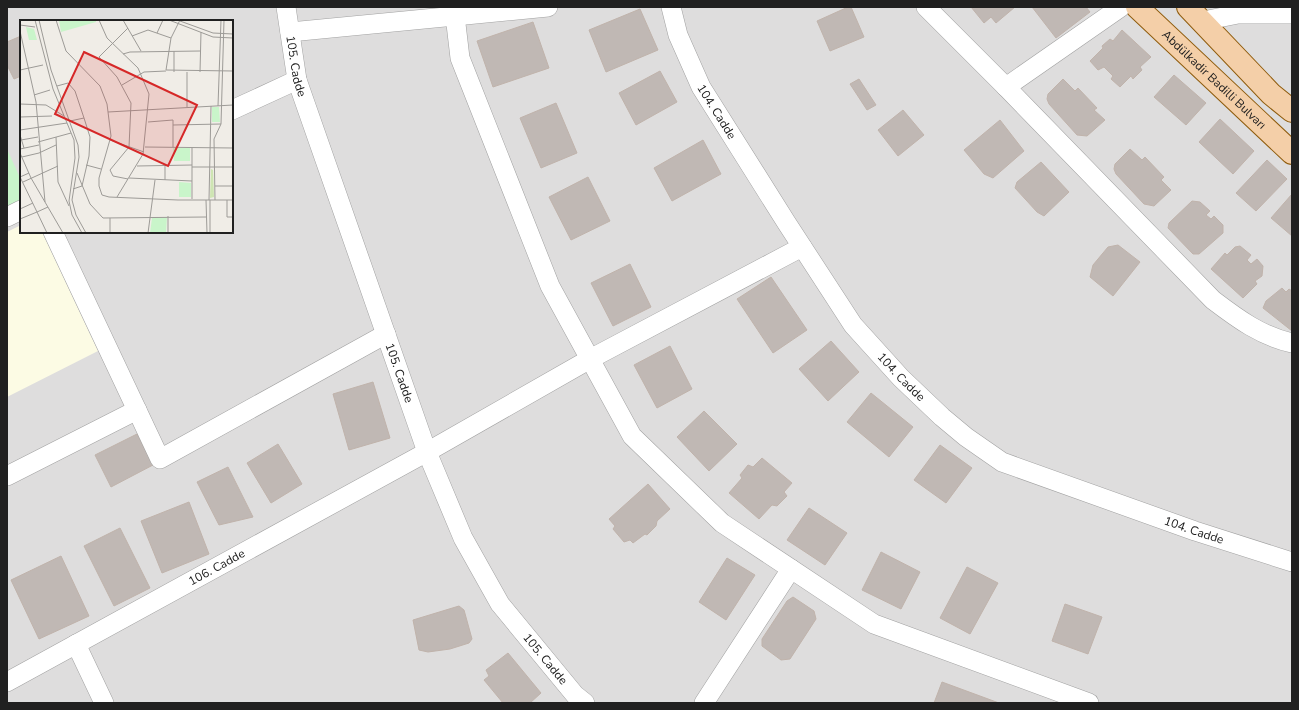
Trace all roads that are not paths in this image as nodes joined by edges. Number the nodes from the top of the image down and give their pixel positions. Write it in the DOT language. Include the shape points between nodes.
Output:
graph roads {
  1 [pos="286,7"];
  2 [pos="548,7"];
  3 [pos="671,7"];
  4 [pos="926,7"];
  5 [pos="1121,7"];
  6 [pos="1137,7"];
  7 [pos="454,11"];
  8 [pos="1196,14"];
  9 [pos="1292,14"];
  10 [pos="290,32"];
  11 [pos="297,80"];
  12 [pos="1006,87"];
  13 [pos="233,110"];
  14 [pos="1292,111"];
  15 [pos="1292,153"];
  16 [pos="20,210"];
  17 [pos="7,217"];
  18 [pos="53,233"];
  19 [pos="802,247"];
  20 [pos="386,334"];
  21 [pos="1292,343"];
  22 [pos="590,359"];
  23 [pos="137,410"];
  24 [pos="426,452"];
  25 [pos="7,476"];
  26 [pos="1292,562"];
  27 [pos="791,569"];
  28 [pos="76,644"];
  29 [pos="7,682"];
  30 [pos="104,703"];
  31 [pos="585,703"];
  32 [pos="704,703"];
  33 [pos="1088,703"];
  1 -- 10 [label="street, 105. Cadde"];
  2 -- 7 [label="street"];
  3 -- 19 [label="street, 104. Cadde" via="678,35 701,87"];
  4 -- 12 [label="street"];
  5 -- 12 [label="street"];
  6 -- 15 [label="main road, Abdülkadir Badilli Bulvarı"];
  7 -- 10 [label="street"];
  7 -- 22 [label="street" via="460,58 547,279"];
  8 -- 9 [label="street"];
  8 -- 14 [label="main road" via="1271,94"];
  10 -- 11 [label="street, 105. Cadde"];
  11 -- 13 [label="street"];
  11 -- 20 [label="street, 105. Cadde"];
  12 -- 21 [label="street" via="1213,300 1244,324 1274,339"];
  16 -- 17 [label="street"];
  18 -- 23 [label="street"];
  19 -- 22 [label="street, 106. Cadde"];
  19 -- 26 [label="street, 104. Cadde" via="853,324 900,378 966,437 1002,462 1195,531"];
  20 -- 23 [label="street" via="160,459"];
  20 -- 24 [label="street, 105. Cadde"];
  22 -- 24 [label="street, 106. Cadde"];
  22 -- 27 [label="street" via="632,436 722,523"];
  23 -- 25 [label="street"];
  24 -- 28 [label="street, 106. Cadde"];
  24 -- 31 [label="street, 105. Cadde" via="463,538 500,604"];
  27 -- 32 [label="street"];
  27 -- 33 [label="street" via="874,624"];
  28 -- 29 [label="street, 106. Cadde"];
  28 -- 30 [label="street"];
}
